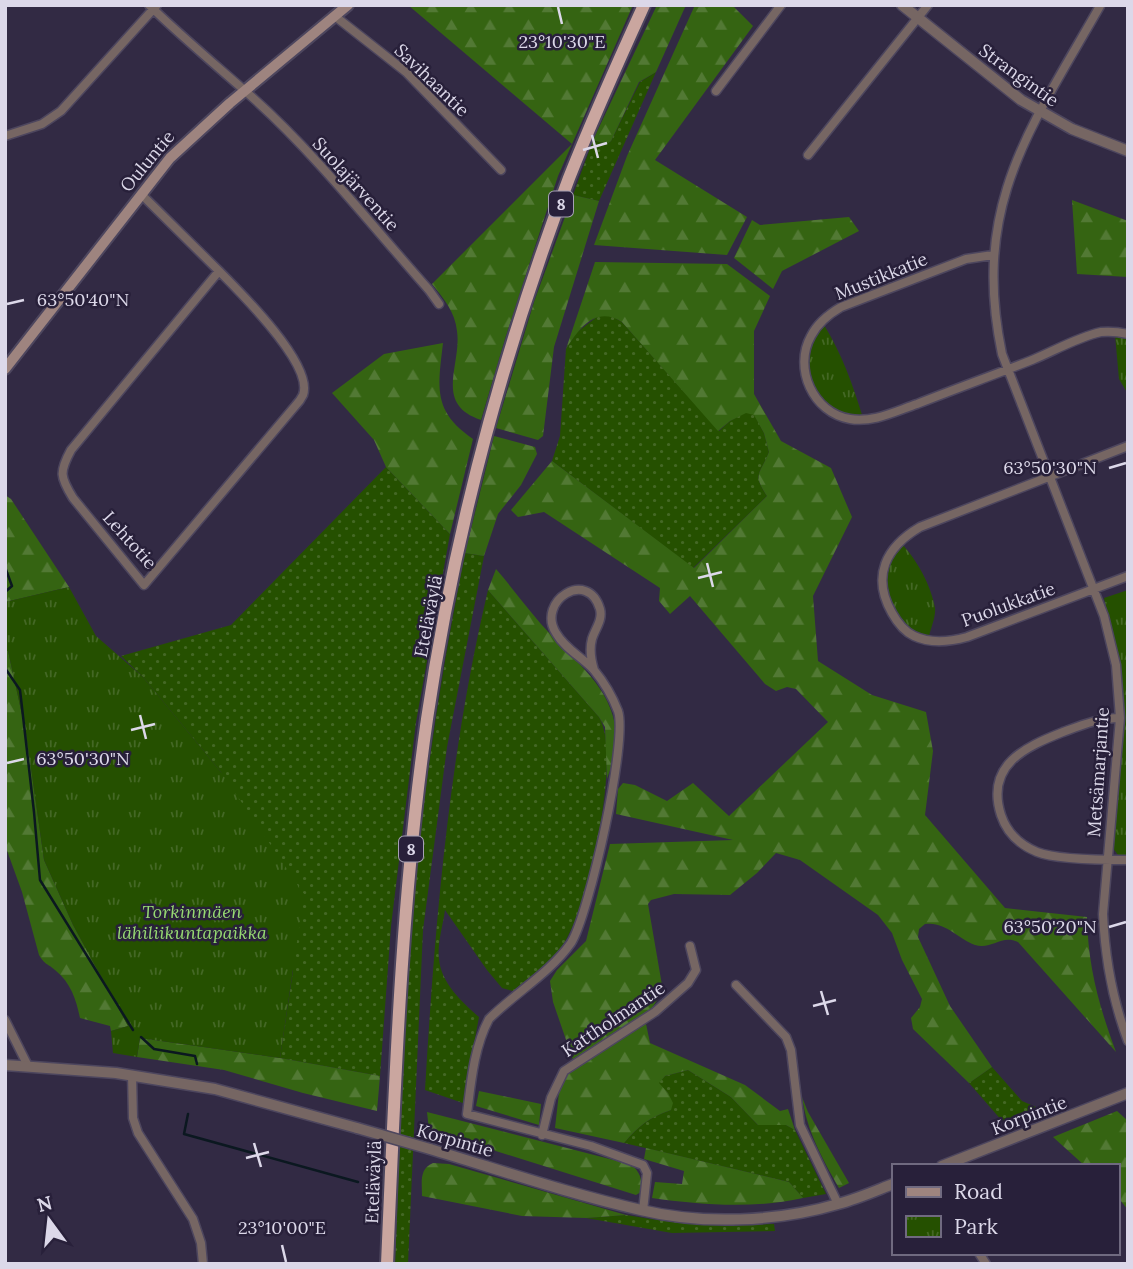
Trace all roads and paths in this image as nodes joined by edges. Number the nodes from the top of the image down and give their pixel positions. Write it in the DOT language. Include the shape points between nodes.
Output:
graph roads {
  1 [pos="348,5"];
  2 [pos="644,5"];
  3 [pos="781,5"];
  4 [pos="902,5"];
  5 [pos="928,5"];
  6 [pos="1100,6"];
  7 [pos="153,7"];
  8 [pos="336,17"];
  9 [pos="918,17"];
  10 [pos="244,91"];
  11 [pos="716,91"];
  12 [pos="1040,113"];
  13 [pos="5,136"];
  14 [pos="1128,151"];
  15 [pos="808,155"];
  16 [pos="501,170"];
  17 [pos="141,194"];
  18 [pos="993,255"];
  19 [pos="219,271"];
  20 [pos="439,304"];
  21 [pos="1128,334"];
  22 [pos="5,369"];
  23 [pos="1008,369"];
  24 [pos="1128,446"];
  25 [pos="1049,476"];
  26 [pos="1128,576"];
  27 [pos="1093,589"];
  28 [pos="594,670"];
  29 [pos="1120,718"];
  30 [pos="1107,860"];
  31 [pos="1128,860"];
  32 [pos="690,946"];
  33 [pos="736,985"];
  34 [pos="5,1020"];
  35 [pos="1128,1041"];
  36 [pos="5,1065"];
  37 [pos="28,1066"];
  38 [pos="132,1075"];
  39 [pos="1128,1093"];
  40 [pos="542,1135"];
  41 [pos="948,1164"];
  42 [pos="892,1184"];
  43 [pos="838,1205"];
  44 [pos="643,1211"];
  45 [pos="203,1264"];
  46 [pos="387,1264"];
  1 -- 8 [label="main road, Ouluntie"];
  2 -- 46 [label="highway, Eteläväylä / 8" via="569,179 514,340 484,441 443,625 416,797 400,985"];
  3 -- 11 [label="street"];
  4 -- 9 [label="street, Strangintie"];
  5 -- 9 [label="street"];
  6 -- 12 [label="street, Metsämarjantie"];
  7 -- 10 [label="street, Suolajärventie"];
  7 -- 13 [label="street" via="53,118"];
  8 -- 10 [label="main road, Ouluntie"];
  8 -- 16 [label="street, Savihaantie" via="407,72"];
  9 -- 12 [label="street, Strangintie"];
  9 -- 15 [label="street"];
  10 -- 17 [label="main road, Ouluntie" via="188,139"];
  10 -- 20 [label="street, Suolajärventie" via="302,147"];
  12 -- 14 [label="street, Strangintie"];
  12 -- 18 [label="street, Metsämarjantie" via="1005,192"];
  17 -- 19 [label="street, Lehtotie"];
  17 -- 22 [label="main road, Ouluntie"];
  18 -- 23 [label="street, Metsämarjantie" via="994,311"];
  18 -- 23 [label="street, Mustikkatie" via="966,259 841,307 811,335 804,366 821,404 849,419 863,420"];
  19 -- 19 [label="street, Lehtotie" via="281,340 299,370 303,395 144,585 73,498 61,473 63,464"];
  21 -- 23 [label="street, Mustikkatie" via="1096,334"];
  23 -- 25 [label="street, Metsämarjantie"];
  24 -- 25 [label="street, Puolukkatie"];
  25 -- 27 [label="street, Metsämarjantie"];
  25 -- 27 [label="street, Puolukkatie" via="908,534 887,557 882,580 886,600 905,630 942,642 967,637"];
  26 -- 27 [label="street, Puolukkatie"];
  27 -- 29 [label="street, Metsämarjantie" via="1111,640"];
  28 -- 28 [label="street" via="554,631 556,602 568,590 590,595 600,608 590,656"];
  28 -- 40 [label="street" via="618,713 621,741 582,921 563,954 489,1019 477,1052 467,1114"];
  29 -- 30 [label="street, Metsämarjantie"];
  29 -- 30 [label="street" via="1094,721 1020,751 1002,772 998,798 1011,834 1028,848 1045,855"];
  30 -- 31 [label="street"];
  30 -- 35 [label="street, Metsämarjantie" via="1104,944 1111,992"];
  32 -- 40 [label="street, Kattholmantie" via="696,970 688,983 636,1026 564,1071 551,1098"];
  33 -- 43 [label="street" via="786,1037 800,1125"];
  34 -- 37 [label="street"];
  36 -- 37 [label="street, Korpintie"];
  37 -- 38 [label="street, Korpintie"];
  38 -- 44 [label="street, Korpintie, bridge" via="215,1088"];
  38 -- 45 [label="street" via="138,1133 193,1219"];
  39 -- 41 [label="street, Korpintie"];
  40 -- 44 [label="street" via="643,1164 647,1173"];
  42 -- 43 [label="street, Korpintie"];
  43 -- 44 [label="street, Korpintie" via="738,1218"];
}
